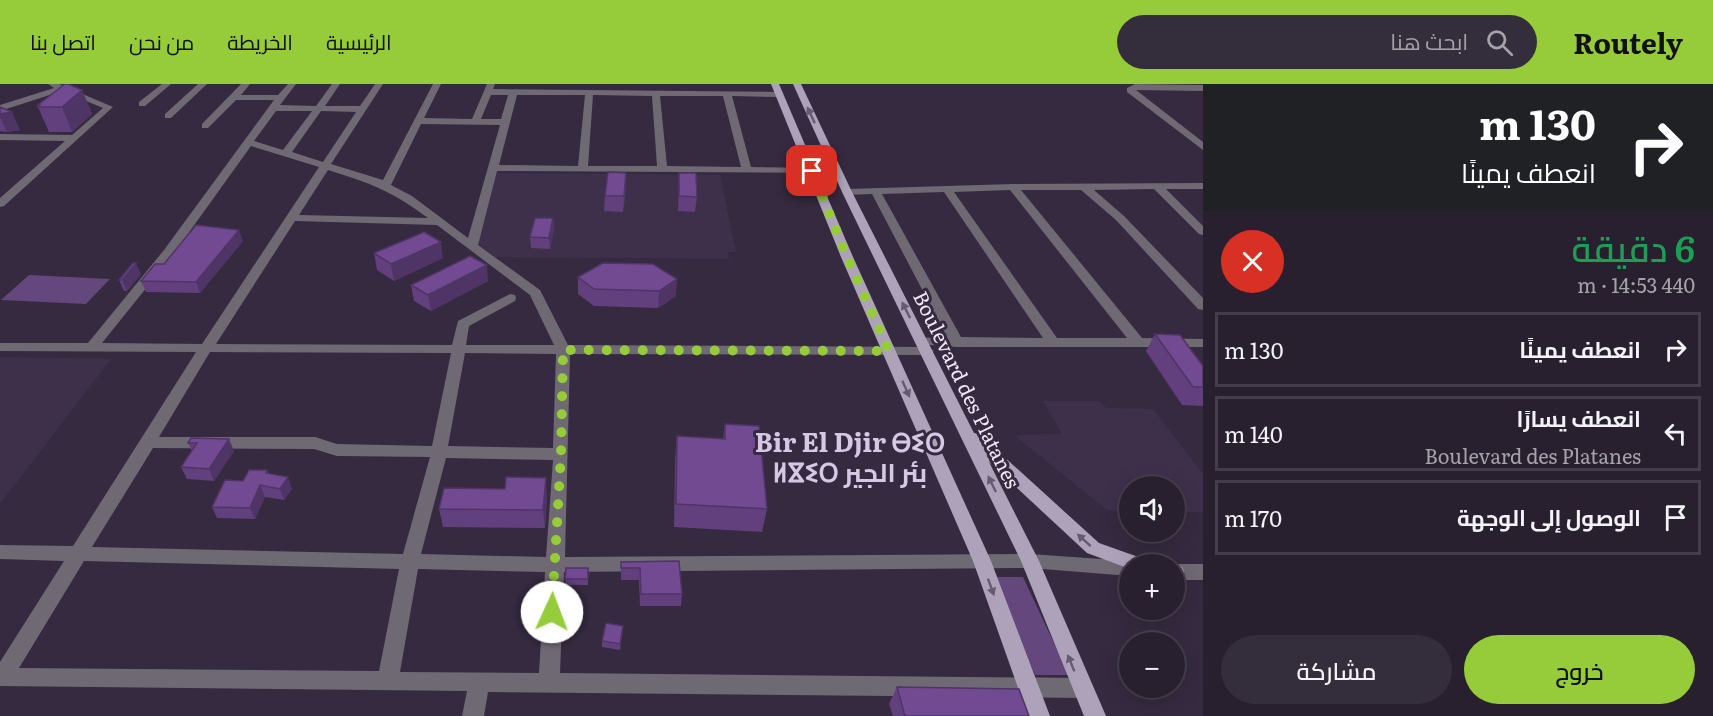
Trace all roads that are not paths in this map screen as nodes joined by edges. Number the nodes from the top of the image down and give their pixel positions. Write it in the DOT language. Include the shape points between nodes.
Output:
graph roads {
  1 [pos="86,84"];
  2 [pos="167,84"];
  3 [pos="204,84"];
  4 [pos="246,84"];
  5 [pos="292,84"];
  6 [pos="336,84"];
  7 [pos="379,84"];
  8 [pos="437,84"];
  9 [pos="698,84"];
  10 [pos="797,84"];
  11 [pos="60,87"];
  12 [pos="489,88"];
  13 [pos="563,88"];
  14 [pos="632,89"];
  15 [pos="777,89"];
  16 [pos="1201,89"];
  17 [pos="513,93"];
  18 [pos="589,93"];
  19 [pos="656,94"];
  20 [pos="700,94"];
  21 [pos="727,94"];
  22 [pos="235,97"];
  23 [pos="280,99"];
  24 [pos="142,104"];
  25 [pos="0,108"];
  26 [pos="273,108"];
  27 [pos="318,109"];
  28 [pos="362,109"];
  29 [pos="168,116"];
  30 [pos="418,121"];
  31 [pos="476,121"];
  32 [pos="505,122"];
  33 [pos="205,126"];
  34 [pos="31,128"];
  35 [pos="0,137"];
  36 [pos="17,137"];
  37 [pos="75,138"];
  38 [pos="249,142"];
  39 [pos="1203,147"];
  40 [pos="286,153"];
  41 [pos="325,166"];
  42 [pos="492,168"];
  43 [pos="583,169"];
  44 [pos="662,169"];
  45 [pos="747,170"];
  46 [pos="812,171"];
  47 [pos="837,171"];
  48 [pos="385,186"];
  49 [pos="1083,186"];
  50 [pos="1157,186"];
  51 [pos="1203,186"];
  52 [pos="1013,187"];
  53 [pos="948,189"];
  54 [pos="875,191"];
  55 [pos="847,192"];
  56 [pos="0,204"];
  57 [pos="291,218"];
  58 [pos="441,222"];
  59 [pos="1203,232"];
  60 [pos="472,245"];
  61 [pos="510,298"];
  62 [pos="1203,306"];
  63 [pos="957,343"];
  64 [pos="1054,343"];
  65 [pos="1138,343"];
  66 [pos="1203,343"];
  67 [pos="924,346"];
  68 [pos="0,347"];
  69 [pos="92,347"];
  70 [pos="206,348"];
  71 [pos="459,350"];
  72 [pos="563,350"];
  73 [pos="889,351"];
  74 [pos="967,432"];
  75 [pos="149,442"];
  76 [pos="439,453"];
  77 [pos="561,454"];
  78 [pos="0,552"];
  79 [pos="79,553"];
  80 [pos="1119,557"];
  81 [pos="410,561"];
  82 [pos="982,561"];
  83 [pos="1030,561"];
  84 [pos="553,565"];
  85 [pos="1119,568"];
  86 [pos="1185,572"];
  87 [pos="1203,572"];
  88 [pos="1,677"];
  89 [pos="388,681"];
  90 [pos="480,681"];
  91 [pos="549,682"];
  92 [pos="1026,687"];
  93 [pos="1082,688"];
  94 [pos="473,716"];
  95 [pos="1039,716"];
  96 [pos="1095,716"];
  1 -- 11 [label="street"];
  2 -- 24 [label="street"];
  3 -- 29 [label="street"];
  4 -- 22 [label="street"];
  5 -- 23 [label="street"];
  6 -- 27 [label="street"];
  7 -- 28 [label="street"];
  8 -- 30 [label="street"];
  9 -- 20 [label="street"];
  47 -- 10 [label="main road, Boulevard des Platanes, one-way"];
  11 -- 25 [label="street"];
  11 -- 37 [label="street" via="109,107"];
  12 -- 17 [label="street"];
  12 -- 31 [label="street"];
  13 -- 17 [label="street"];
  13 -- 18 [label="street"];
  14 -- 18 [label="street"];
  14 -- 19 [label="street"];
  15 -- 21 [label="street"];
  15 -- 46 [label="main road"];
  16 -- 39 [label="street" via="1130,90"];
  17 -- 32 [label="street"];
  18 -- 43 [label="street"];
  19 -- 20 [label="street"];
  19 -- 44 [label="street"];
  20 -- 21 [label="street"];
  21 -- 45 [label="street"];
  22 -- 23 [label="street"];
  22 -- 33 [label="street"];
  23 -- 26 [label="street"];
  26 -- 27 [label="street"];
  26 -- 38 [label="street"];
  27 -- 28 [label="street"];
  27 -- 40 [label="street"];
  28 -- 41 [label="street"];
  30 -- 31 [label="street"];
  30 -- 48 [label="street"];
  31 -- 32 [label="street"];
  32 -- 42 [label="street"];
  34 -- 36 [label="street"];
  35 -- 36 [label="street"];
  36 -- 37 [label="street"];
  37 -- 56 [label="street"];
  38 -- 40 [label="street"];
  38 -- 69 [label="street" via="168,253"];
  40 -- 41 [label="street"];
  41 -- 48 [label="street"];
  41 -- 57 [label="street"];
  42 -- 43 [label="street"];
  42 -- 60 [label="street"];
  43 -- 44 [label="street"];
  44 -- 45 [label="street"];
  45 -- 46 [label="street"];
  46 -- 47 [label="street"];
  46 -- 73 [label="main road"];
  47 -- 55 [label="main road, Boulevard des Platanes"];
  48 -- 58 [label="street"];
  49 -- 50 [label="street"];
  49 -- 52 [label="street"];
  49 -- 62 [label="street" via="1120,218"];
  50 -- 51 [label="street"];
  50 -- 59 [label="street"];
  52 -- 53 [label="street"];
  52 -- 65 [label="street"];
  53 -- 54 [label="street"];
  53 -- 64 [label="street"];
  54 -- 55 [label="street"];
  54 -- 63 [label="street"];
  67 -- 55 [label="main road, Boulevard des Platanes, one-way"];
  57 -- 58 [label="street"];
  57 -- 70 [label="street"];
  58 -- 60 [label="street"];
  60 -- 72 [label="street" via="535,293"];
  61 -- 71 [label="street" via="464,324"];
  63 -- 64 [label="street"];
  63 -- 67 [label="street"];
  64 -- 65 [label="street"];
  65 -- 66 [label="street"];
  67 -- 73 [label="street"];
  67 -- 74 [label="main road, Boulevard des Platanes"];
  68 -- 69 [label="street"];
  69 -- 70 [label="street"];
  70 -- 71 [label="street"];
  70 -- 75 [label="street"];
  71 -- 72 [label="street"];
  71 -- 76 [label="street"];
  72 -- 73 [label="street"];
  72 -- 77 [label="street"];
  73 -- 82 [label="main road, one-way"];
  80 -- 74 [label="main road, one-way" via="1093,548"];
  83 -- 74 [label="main road, Boulevard des Platanes, one-way"];
  75 -- 76 [label="street" via="315,443 337,450"];
  75 -- 79 [label="street"];
  76 -- 77 [label="street"];
  76 -- 81 [label="street"];
  77 -- 84 [label="street"];
  78 -- 79 [label="street"];
  79 -- 81 [label="street"];
  79 -- 88 [label="street"];
  81 -- 84 [label="street"];
  81 -- 89 [label="street"];
  82 -- 83 [label="street"];
  82 -- 84 [label="street"];
  82 -- 92 [label="main road, one-way"];
  83 -- 85 [label="street"];
  93 -- 83 [label="main road, Boulevard des Platanes, one-way"];
  84 -- 91 [label="street"];
  86 -- 87 [label="street"];
  88 -- 89 [label="street"];
  89 -- 90 [label="street"];
  90 -- 91 [label="street"];
  90 -- 94 [label="street"];
  91 -- 92 [label="street"];
  92 -- 93 [label="street"];
  92 -- 95 [label="main road"];
  93 -- 96 [label="main road, Boulevard des Platanes"];
}
